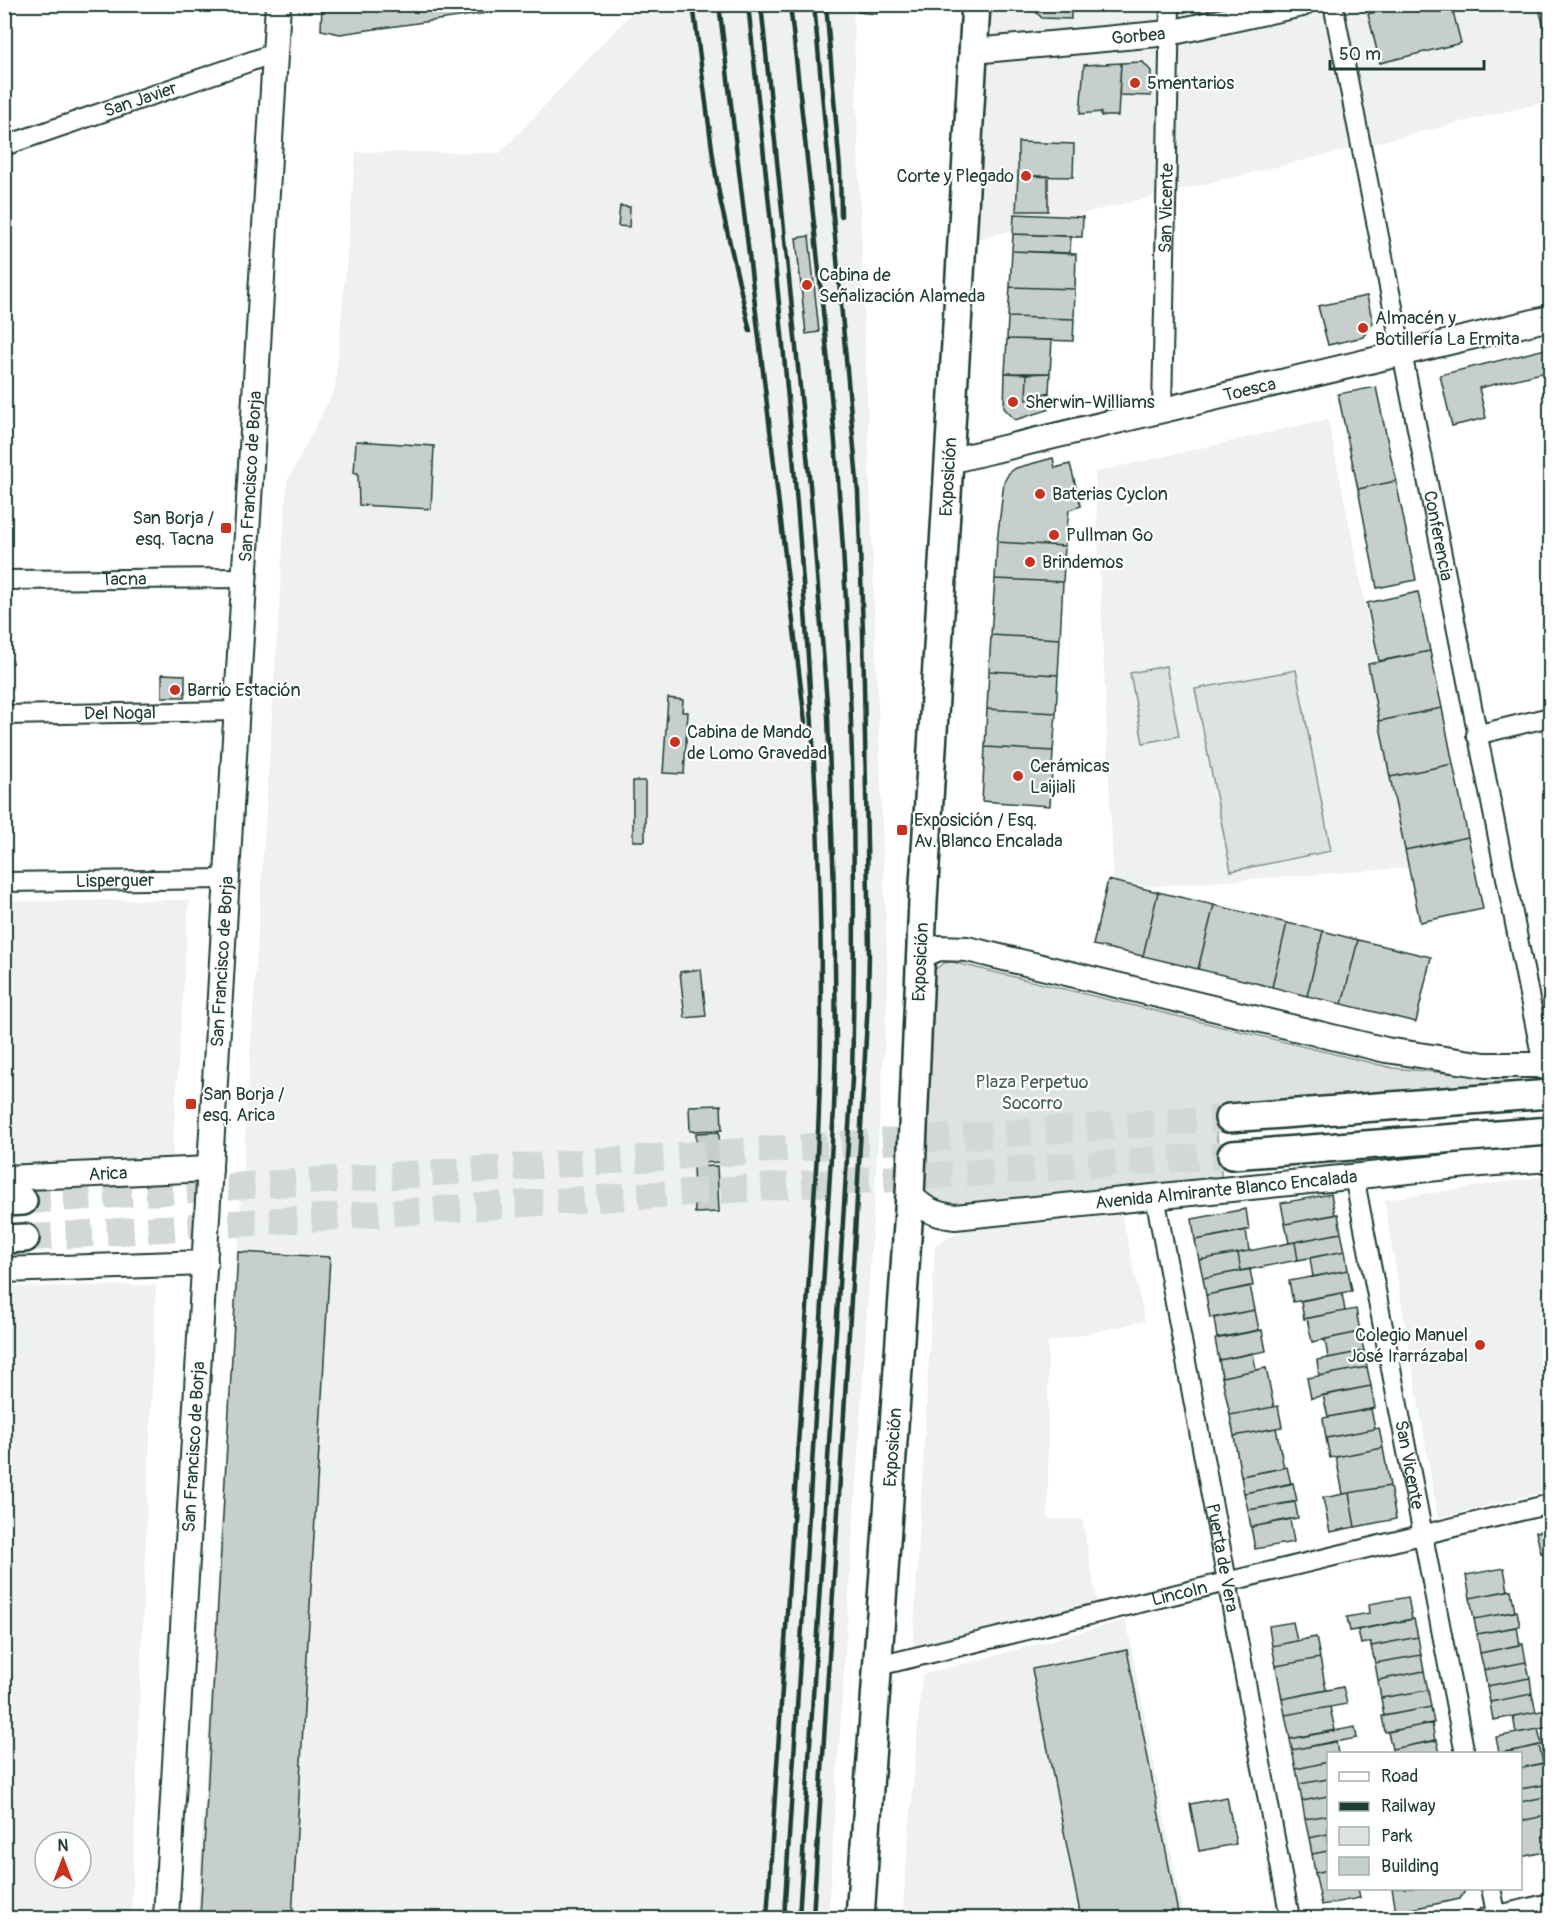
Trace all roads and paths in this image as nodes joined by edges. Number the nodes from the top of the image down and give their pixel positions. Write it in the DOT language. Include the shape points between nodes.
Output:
graph roads {
  1 [pos="278,4"];
  2 [pos="976,4"];
  3 [pos="1170,4"];
  4 [pos="1302,4"];
  5 [pos="1333,4"];
  6 [pos="1169,33"];
  7 [pos="974,51"];
  8 [pos="275,53"];
  9 [pos="4,146"];
  10 [pos="1551,318"];
  11 [pos="1404,353"];
  12 [pos="1162,410"];
  13 [pos="949,461"];
  14 [pos="243,578"];
  15 [pos="4,580"];
  16 [pos="236,711"];
  17 [pos="4,715"];
  18 [pos="1551,717"];
  19 [pos="1476,735"];
  20 [pos="226,879"];
  21 [pos="4,882"];
  22 [pos="920,956"];
  23 [pos="1547,1065"];
  24 [pos="1551,1094"];
  25 [pos="1228,1118"];
  26 [pos="1551,1131"];
  27 [pos="1232,1155"];
  28 [pos="1551,1159"];
  29 [pos="210,1169"];
  30 [pos="1354,1176"];
  31 [pos="4,1178"];
  32 [pos="910,1195"];
  33 [pos="1155,1196"];
  34 [pos="205,1263"];
  35 [pos="4,1270"];
  36 [pos="1551,1504"];
  37 [pos="1423,1535"];
  38 [pos="1227,1582"];
  39 [pos="878,1666"];
  40 [pos="1465,1752"];
  41 [pos="1491,1890"];
  42 [pos="1551,1903"];
  43 [pos="165,1918"];
  44 [pos="860,1918"];
  45 [pos="1290,1918"];
  46 [pos="1493,1918"];
  1 -- 8 [label="street, San Francisco de Borja"];
  2 -- 7 [label="main road, Exposición"];
  3 -- 6 [label="street, San Vicente"];
  4 -- 6 [label="street, Gorbea"];
  5 -- 11 [label="street, Conferencia"];
  6 -- 7 [label="street, Gorbea"];
  6 -- 12 [label="street, San Vicente"];
  7 -- 13 [label="main road, Exposición"];
  8 -- 9 [label="street, San Javier"];
  8 -- 14 [label="street, San Francisco de Borja"];
  10 -- 11 [label="street, Toesca"];
  11 -- 12 [label="street, Toesca"];
  11 -- 19 [label="street, Conferencia"];
  12 -- 13 [label="street, Toesca"];
  13 -- 22 [label="main road, Exposición"];
  14 -- 15 [label="street, Tacna"];
  14 -- 16 [label="street, San Francisco de Borja"];
  16 -- 17 [label="street, Del Nogal"];
  16 -- 20 [label="street, San Francisco de Borja"];
  18 -- 19 [label="street"];
  19 -- 23 [label="street, Conferencia"];
  20 -- 21 [label="street, Lisperguer"];
  20 -- 29 [label="street, San Francisco de Borja"];
  22 -- 23 [label="street" via="939,948 967,950 1386,1050 1485,1065"];
  22 -- 32 [label="main road, Exposición"];
  24 -- 25 [label="main road"];
  26 -- 27 [label="main road, Avenida Almirante Blanco Encalada"];
  28 -- 30 [label="street, Avenida Almirante Blanco Encalada"];
  29 -- 31 [label="street, Arica"];
  29 -- 34 [label="street, San Francisco de Borja"];
  30 -- 33 [label="street, Avenida Almirante Blanco Encalada"];
  30 -- 37 [label="street, San Vicente"];
  32 -- 33 [label="street, Avenida Almirante Blanco Encalada" via="931,1212 955,1217"];
  32 -- 39 [label="main road, Exposición"];
  33 -- 38 [label="street, Puerta de Vera"];
  34 -- 35 [label="street"];
  34 -- 43 [label="street, San Francisco de Borja"];
  36 -- 37 [label="street, Lincoln"];
  37 -- 38 [label="street, Lincoln"];
  37 -- 40 [label="street, San Vicente"];
  38 -- 39 [label="street, Lincoln"];
  38 -- 45 [label="street, Puerta de Vera"];
  39 -- 44 [label="main road, Exposición"];
  41 -- 46 [label="street"];
  42 -- 46 [label="street"];
}
